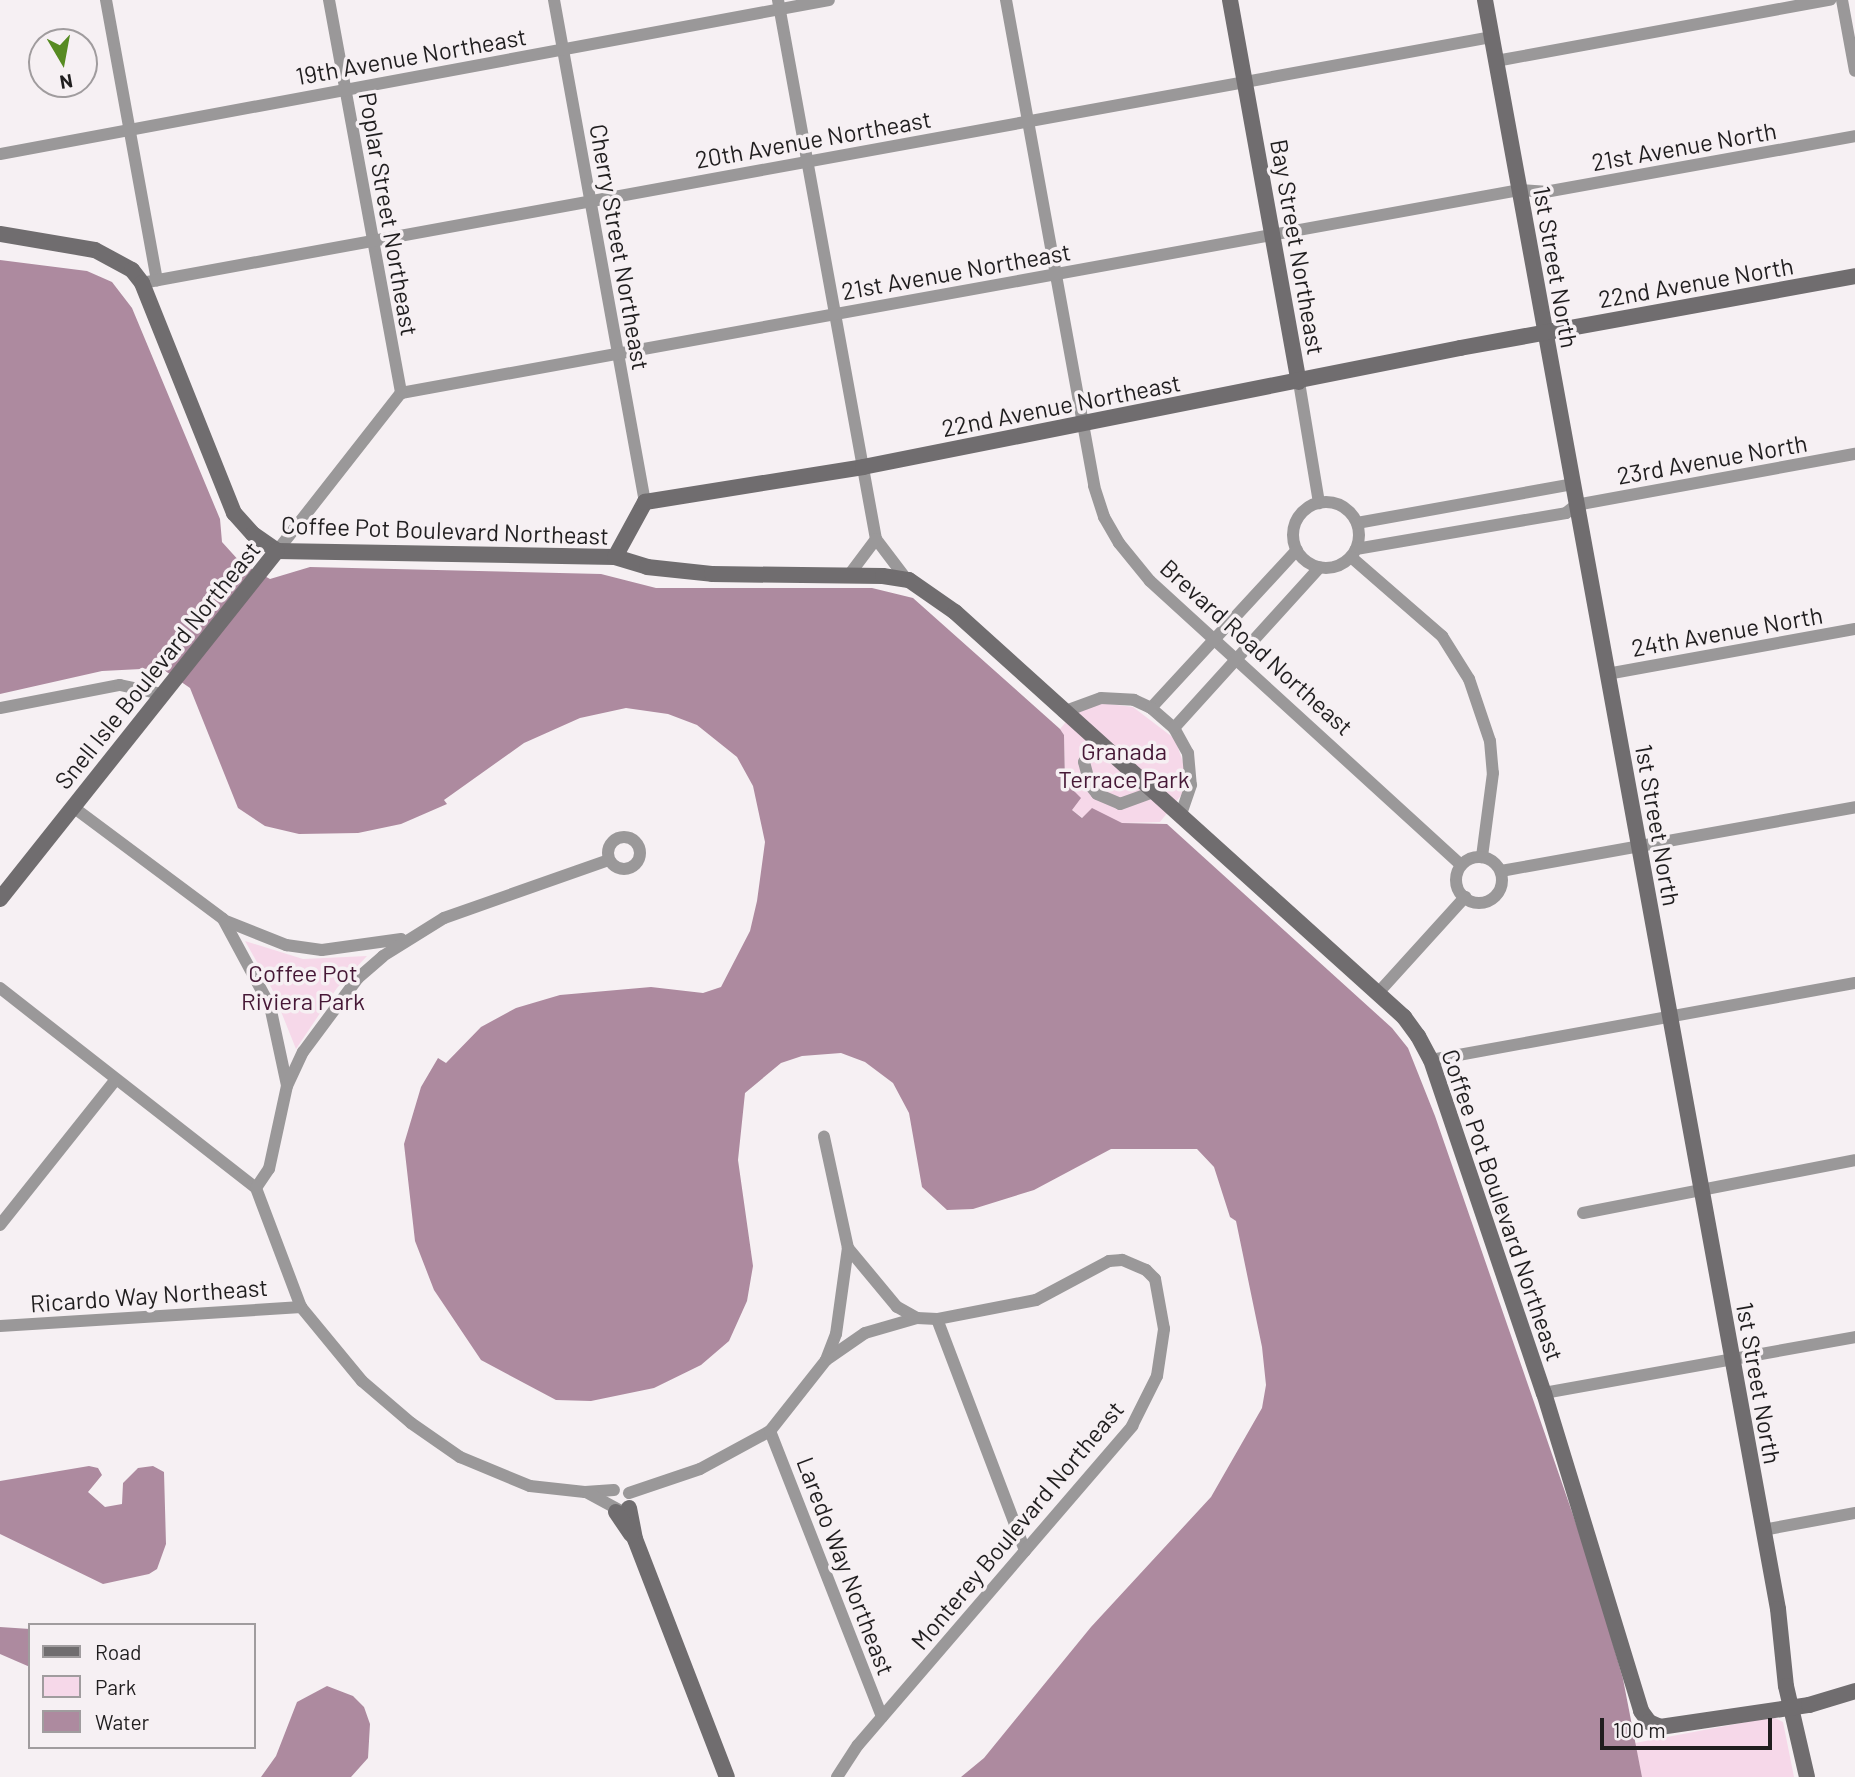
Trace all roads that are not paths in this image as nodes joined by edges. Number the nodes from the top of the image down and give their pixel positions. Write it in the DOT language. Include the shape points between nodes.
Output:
graph roads {
  1 [pos="106,0"];
  2 [pos="329,0"];
  3 [pos="554,0"];
  4 [pos="829,0"];
  5 [pos="1006,0"];
  6 [pos="1230,0"];
  7 [pos="1485,0"];
  8 [pos="1830,0"];
  9 [pos="1842,0"];
  10 [pos="779,5"];
  11 [pos="1492,37"];
  12 [pos="563,50"];
  13 [pos="1496,61"];
  14 [pos="1855,71"];
  15 [pos="1245,82"];
  16 [pos="345,87"];
  17 [pos="1028,122"];
  18 [pos="129,129"];
  19 [pos="1855,136"];
  20 [pos="0,154"];
  21 [pos="807,162"];
  22 [pos="1519,190"];
  23 [pos="591,201"];
  24 [pos="0,234"];
  25 [pos="1273,235"];
  26 [pos="373,241"];
  27 [pos="1056,274"];
  28 [pos="1855,276"];
  29 [pos="150,281"];
  30 [pos="835,314"];
  31 [pos="1545,333"];
  32 [pos="618,354"];
  33 [pos="1299,382"];
  34 [pos="401,393"];
  35 [pos="1083,424"];
  36 [pos="1855,454"];
  37 [pos="863,467"];
  38 [pos="1573,484"];
  39 [pos="645,502"];
  40 [pos="1319,503"];
  41 [pos="1576,505"];
  42 [pos="1357,523"];
  43 [pos="876,539"];
  44 [pos="1297,550"];
  45 [pos="277,551"];
  46 [pos="1354,553"];
  47 [pos="615,558"];
  48 [pos="1320,567"];
  49 [pos="849,575"];
  50 [pos="907,580"];
  51 [pos="1855,629"];
  52 [pos="1212,637"];
  53 [pos="1238,657"];
  54 [pos="1607,674"];
  55 [pos="162,694"];
  56 [pos="0,708"];
  57 [pos="1151,708"];
  58 [pos="1063,712"];
  59 [pos="1174,729"];
  60 [pos="1094,739"];
  61 [pos="1153,792"];
  62 [pos="73,807"];
  63 [pos="1855,807"];
  64 [pos="1181,814"];
  65 [pos="1639,846"];
  66 [pos="1482,857"];
  67 [pos="609,860"];
  68 [pos="1461,865"];
  69 [pos="1501,871"];
  70 [pos="1465,898"];
  71 [pos="0,899"];
  72 [pos="223,919"];
  73 [pos="415,935"];
  74 [pos="1855,983"];
  75 [pos="0,988"];
  76 [pos="1378,993"];
  77 [pos="1670,1016"];
  78 [pos="1431,1060"];
  79 [pos="116,1079"];
  80 [pos="287,1086"];
  81 [pos="824,1137"];
  82 [pos="1855,1160"];
  83 [pos="256,1188"];
  84 [pos="1701,1188"];
  85 [pos="1583,1213"];
  86 [pos="0,1225"];
  87 [pos="848,1248"];
  88 [pos="301,1307"];
  89 [pos="917,1318"];
  90 [pos="937,1319"];
  91 [pos="0,1326"];
  92 [pos="1855,1337"];
  93 [pos="1732,1359"];
  94 [pos="826,1360"];
  95 [pos="1544,1393"];
  96 [pos="771,1431"];
  97 [pos="585,1492"];
  98 [pos="620,1504"];
  99 [pos="1855,1513"];
  100 [pos="1763,1530"];
  101 [pos="1025,1551"];
  102 [pos="1855,1691"];
  103 [pos="1794,1702"];
  104 [pos="882,1717"];
  105 [pos="727,1777"];
  106 [pos="837,1777"];
  107 [pos="1807,1777"];
  1 -- 18 [label="street"];
  2 -- 16 [label="street, Poplar Street Northeast"];
  3 -- 12 [label="street, Cherry Street Northeast"];
  4 -- 10 [label="street, 19th Avenue Northeast"];
  5 -- 17 [label="street, Brevard Road Northeast"];
  6 -- 15 [label="street, Bay Street Northeast"];
  7 -- 11 [label="street, 1st Street North"];
  8 -- 13 [label="street"];
  9 -- 14 [label="street"];
  10 -- 12 [label="street, 19th Avenue Northeast"];
  10 -- 21 [label="street"];
  11 -- 13 [label="street, 1st Street North"];
  11 -- 15 [label="street, 20th Avenue Northeast"];
  12 -- 16 [label="street, 19th Avenue Northeast"];
  12 -- 23 [label="street, Cherry Street Northeast"];
  13 -- 22 [label="street, 1st Street North"];
  15 -- 17 [label="street, 20th Avenue Northeast"];
  15 -- 25 [label="street, Bay Street Northeast"];
  16 -- 18 [label="street, 19th Avenue Northeast"];
  16 -- 26 [label="street, Poplar Street Northeast"];
  17 -- 21 [label="street, 20th Avenue Northeast"];
  17 -- 27 [label="street, Brevard Road Northeast"];
  18 -- 20 [label="street, 19th Avenue Northeast"];
  18 -- 29 [label="street"];
  19 -- 22 [label="street, 21st Avenue North" via="1545,192"];
  21 -- 23 [label="street, 20th Avenue Northeast"];
  21 -- 30 [label="street"];
  22 -- 25 [label="street, 21st Avenue Northeast"];
  22 -- 31 [label="street, 1st Street North"];
  23 -- 26 [label="street, 20th Avenue Northeast"];
  23 -- 32 [label="street, Cherry Street Northeast"];
  24 -- 29 [label="street, Coffee Pot Boulevard Northeast" via="95,250"];
  25 -- 27 [label="street, 21st Avenue Northeast"];
  25 -- 33 [label="street, Bay Street Northeast"];
  26 -- 29 [label="street, 20th Avenue Northeast"];
  26 -- 34 [label="street, Poplar Street Northeast"];
  27 -- 30 [label="street, 21st Avenue Northeast"];
  27 -- 35 [label="street, Brevard Road Northeast"];
  28 -- 31 [label="street, 22nd Avenue North"];
  29 -- 45 [label="street, Coffee Pot Boulevard Northeast" via="234,513"];
  30 -- 32 [label="street, 21st Avenue Northeast"];
  30 -- 37 [label="street"];
  31 -- 33 [label="street, 22nd Avenue Northeast"];
  31 -- 38 [label="street, 1st Street North"];
  32 -- 34 [label="street, 21st Avenue Northeast"];
  32 -- 39 [label="street, Cherry Street Northeast"];
  33 -- 35 [label="street, 22nd Avenue Northeast"];
  33 -- 40 [label="street, Bay Street Northeast"];
  34 -- 45 [label="street, Snell Isle Boulevard Northeast"];
  35 -- 37 [label="street, 22nd Avenue Northeast"];
  35 -- 52 [label="street, Brevard Road Northeast" via="1094,486 1119,543 1150,581"];
  36 -- 41 [label="street, 23rd Avenue North"];
  37 -- 39 [label="street, 22nd Avenue Northeast"];
  37 -- 43 [label="street"];
  38 -- 41 [label="street, 1st Street North"];
  38 -- 42 [label="street"];
  39 -- 47 [label="street"];
  40 -- 42 [label="street" via="1344,507"];
  40 -- 44 [label="street" via="1300,515 1293,531"];
  41 -- 46 [label="street, 23rd Avenue North" via="1566,513"];
  41 -- 54 [label="street, 1st Street North"];
  42 -- 46 [label="street"];
  43 -- 49 [label="street"];
  43 -- 50 [label="street"];
  44 -- 48 [label="street"];
  44 -- 52 [label="street"];
  45 -- 47 [label="street, Coffee Pot Boulevard Northeast"];
  45 -- 55 [label="street, Snell Isle Boulevard Northeast"];
  46 -- 48 [label="street" via="1334,567"];
  46 -- 66 [label="street" via="1442,636 1469,679 1490,741 1493,773"];
  47 -- 49 [label="street, Coffee Pot Boulevard Northeast" via="676,572"];
  48 -- 53 [label="street"];
  49 -- 50 [label="street, Coffee Pot Boulevard Northeast"];
  50 -- 58 [label="street, Coffee Pot Boulevard Northeast" via="955,612"];
  51 -- 54 [label="street, 24th Avenue North"];
  52 -- 53 [label="street, Brevard Road Northeast"];
  52 -- 57 [label="street"];
  53 -- 59 [label="street"];
  53 -- 68 [label="street, Brevard Road Northeast"];
  54 -- 65 [label="street, 1st Street North"];
  55 -- 56 [label="street" via="120,685"];
  55 -- 62 [label="street, Snell Isle Boulevard Northeast"];
  57 -- 58 [label="street" via="1134,700 1101,698"];
  57 -- 59 [label="street"];
  58 -- 60 [label="street, Coffee Pot Boulevard Northeast"];
  59 -- 64 [label="street" via="1192,769"];
  60 -- 61 [label="street, Coffee Pot Boulevard Northeast"];
  60 -- 61 [label="street" via="1084,762 1097,794 1120,804"];
  61 -- 64 [label="street, Coffee Pot Boulevard Northeast"];
  62 -- 71 [label="street, Snell Isle Boulevard Northeast"];
  62 -- 72 [label="street"];
  63 -- 65 [label="street"];
  64 -- 76 [label="street, Coffee Pot Boulevard Northeast"];
  65 -- 69 [label="street"];
  65 -- 77 [label="street, 1st Street North"];
  66 -- 68 [label="street"];
  66 -- 69 [label="street"];
  67 -- 73 [label="street" via="502,896"];
  68 -- 70 [label="street" via="1456,881"];
  69 -- 70 [label="street" via="1500,889 1490,900"];
  70 -- 76 [label="street"];
  72 -- 73 [label="street" via="242,931 286,945 322,950 358,948"];
  72 -- 80 [label="street" via="270,1006"];
  73 -- 80 [label="street" via="383,956 345,992 303,1052"];
  74 -- 77 [label="street"];
  75 -- 79 [label="street"];
  76 -- 78 [label="street, Coffee Pot Boulevard Northeast" via="1404,1017"];
  77 -- 78 [label="street"];
  77 -- 84 [label="street, 1st Street North"];
  78 -- 95 [label="street, Coffee Pot Boulevard Northeast"];
  79 -- 83 [label="street"];
  79 -- 86 [label="street"];
  80 -- 83 [label="street" via="269,1169"];
  81 -- 87 [label="street"];
  82 -- 84 [label="street"];
  83 -- 88 [label="street"];
  84 -- 85 [label="street"];
  84 -- 93 [label="street, 1st Street North"];
  87 -- 89 [label="street" via="884,1296"];
  87 -- 94 [label="street, Monterey Boulevard Northeast" via="836,1335"];
  88 -- 91 [label="street, Ricardo Way Northeast"];
  88 -- 97 [label="street" via="362,1381 460,1457 530,1486"];
  89 -- 90 [label="street, Monterey Boulevard Northeast"];
  89 -- 94 [label="street, Monterey Boulevard Northeast" via="865,1333"];
  90 -- 101 [label="street"];
  90 -- 101 [label="street, Monterey Boulevard Northeast" via="1036,1300 1109,1261 1146,1270 1159,1290 1164,1329 1150,1397 1132,1426"];
  92 -- 93 [label="street"];
  93 -- 95 [label="street"];
  93 -- 100 [label="street, 1st Street North"];
  94 -- 96 [label="street, Monterey Boulevard Northeast"];
  95 -- 103 [label="street, Coffee Pot Boulevard Northeast" via="1641,1711 1660,1727"];
  96 -- 98 [label="street, Monterey Boulevard Northeast"];
  96 -- 104 [label="street, Laredo Way Northeast"];
  97 -- 98 [label="street"];
  97 -- 98 [label="street" via="614,1490"];
  98 -- 105 [label="street"];
  99 -- 100 [label="street"];
  100 -- 103 [label="street, 1st Street North"];
  101 -- 104 [label="street, Monterey Boulevard Northeast"];
  102 -- 103 [label="street"];
  103 -- 107 [label="street, 1st Street North"];
  104 -- 106 [label="street, Monterey Boulevard Northeast"];
}
